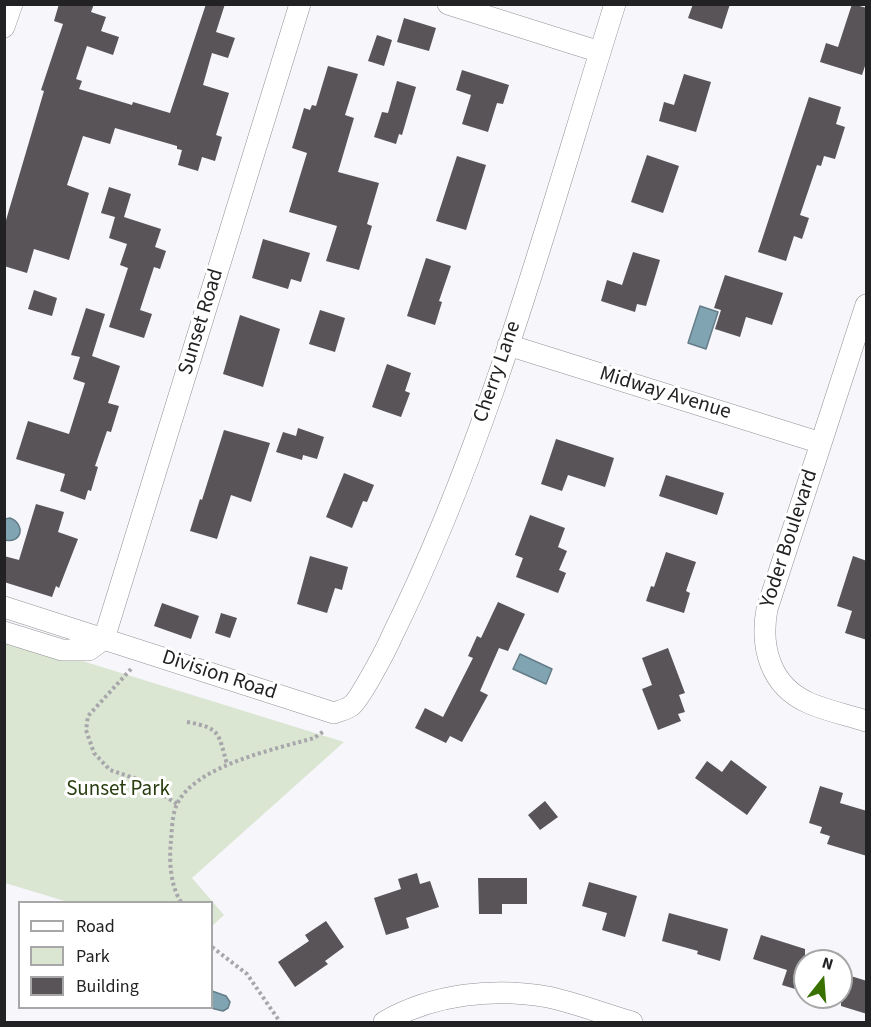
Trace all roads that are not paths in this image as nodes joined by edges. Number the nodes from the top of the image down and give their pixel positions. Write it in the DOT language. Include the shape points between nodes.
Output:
graph roads {
  1 [pos="12,4"];
  2 [pos="300,4"];
  3 [pos="448,4"];
  4 [pos="615,4"];
  5 [pos="4,27"];
  6 [pos="600,51"];
  7 [pos="867,305"];
  8 [pos="508,345"];
  9 [pos="821,442"];
  10 [pos="4,607"];
  11 [pos="4,632"];
  12 [pos="104,639"];
  13 [pos="334,713"];
  14 [pos="867,722"];
  15 [pos="384,1023"];
  16 [pos="632,1023"];
  1 -- 5 [label="street"];
  2 -- 12 [label="street, Sunset Road"];
  3 -- 6 [label="street"];
  4 -- 6 [label="street, Cherry Lane"];
  6 -- 8 [label="street, Cherry Lane"];
  7 -- 9 [label="street, Yoder Boulevard"];
  8 -- 9 [label="street, Midway Avenue"];
  8 -- 13 [label="street, Cherry Lane" via="423,574 383,656 352,706"];
  9 -- 14 [label="street, Yoder Boulevard" via="767,609 765,649 771,668 798,697"];
  10 -- 12 [label="street, Division Road"];
  11 -- 12 [label="street" via="62,650 89,650"];
  12 -- 13 [label="street, Division Road"];
  15 -- 16 [label="street" via="427,1004 488,993 551,998"];
}
